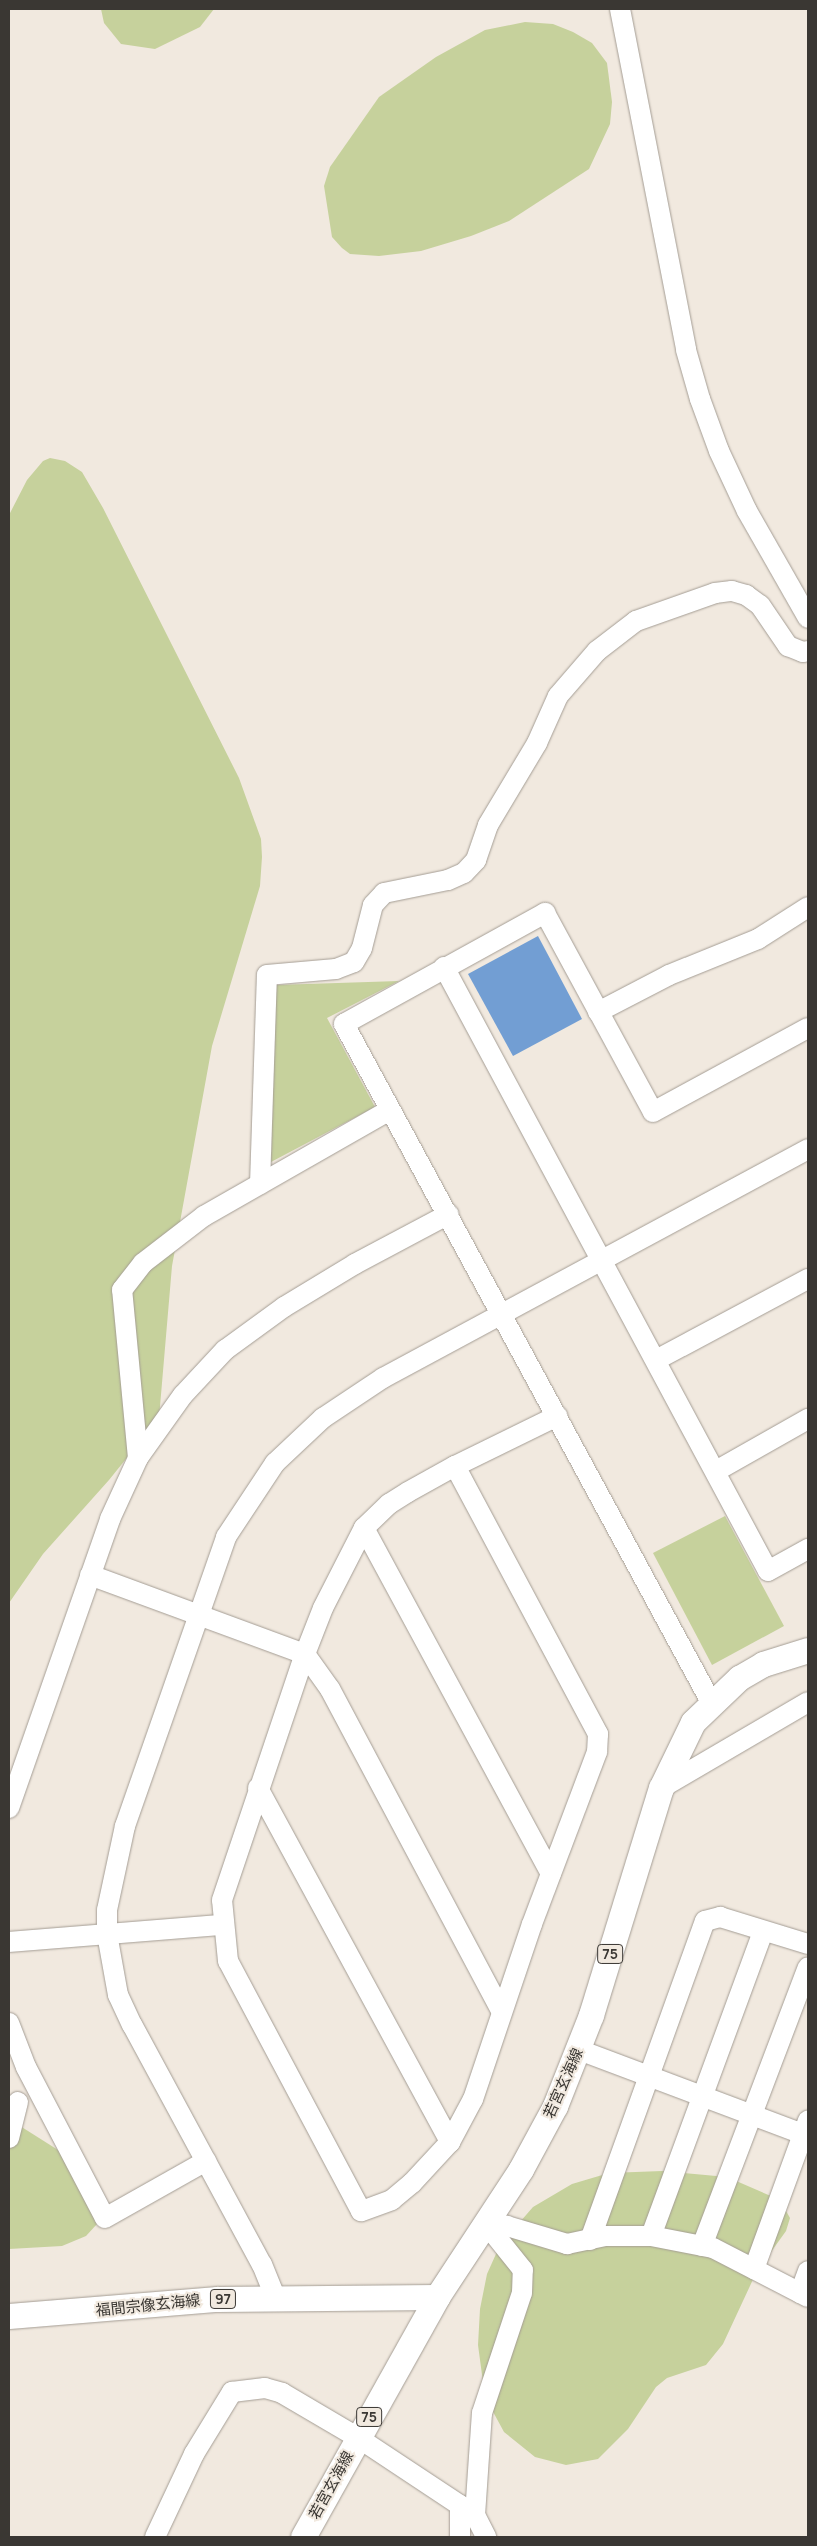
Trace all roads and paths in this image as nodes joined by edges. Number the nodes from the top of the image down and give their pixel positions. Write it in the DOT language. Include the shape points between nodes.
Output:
graph roads {
  1 [pos="620,9"];
  2 [pos="808,618"];
  3 [pos="808,651"];
  4 [pos="808,907"];
  5 [pos="444,967"];
  6 [pos="598,1012"];
  7 [pos="808,1028"];
  8 [pos="390,1110"];
  9 [pos="808,1149"];
  10 [pos="260,1184"];
  11 [pos="449,1214"];
  12 [pos="602,1260"];
  13 [pos="808,1279"];
  14 [pos="502,1315"];
  15 [pos="656,1360"];
  16 [pos="557,1416"];
  17 [pos="808,1420"];
  18 [pos="138,1458"];
  19 [pos="455,1466"];
  20 [pos="716,1471"];
  21 [pos="364,1528"];
  22 [pos="808,1549"];
  23 [pos="90,1575"];
  24 [pos="200,1614"];
  25 [pos="808,1650"];
  26 [pos="305,1654"];
  27 [pos="711,1702"];
  28 [pos="808,1702"];
  29 [pos="258,1788"];
  30 [pos="661,1788"];
  31 [pos="9,1805"];
  32 [pos="550,1874"];
  33 [pos="222,1925"];
  34 [pos="763,1932"];
  35 [pos="107,1934"];
  36 [pos="9,1942"];
  37 [pos="808,1944"];
  38 [pos="808,1965"];
  39 [pos="502,2012"];
  40 [pos="9,2023"];
  41 [pos="579,2050"];
  42 [pos="650,2077"];
  43 [pos="702,2096"];
  44 [pos="44,2099"];
  45 [pos="14,2101"];
  46 [pos="752,2115"];
  47 [pos="807,2130"];
  48 [pos="9,2138"];
  49 [pos="450,2142"];
  50 [pos="206,2161"];
  51 [pos="486,2224"];
  52 [pos="651,2236"];
  53 [pos="590,2240"];
  54 [pos="702,2246"];
  55 [pos="754,2269"];
  56 [pos="808,2271"];
  57 [pos="804,2295"];
  58 [pos="437,2297"];
  59 [pos="276,2299"];
  60 [pos="9,2316"];
  61 [pos="357,2437"];
  62 [pos="468,2510"];
  63 [pos="155,2537"];
  64 [pos="303,2537"];
  65 [pos="460,2537"];
  66 [pos="486,2537"];
  1 -- 2 [label="street" via="686,350 700,399 719,451 747,511"];
  3 -- 10 [label="street" via="788,646 760,606 732,591 715,593 636,620 596,651 558,696 537,743 488,825 476,860 464,873 448,880 384,893 373,904 362,948 354,962 336,969 266,975"];
  4 -- 6 [label="street" via="758,939 668,975"];
  5 -- 6 [label="street" via="545,913"];
  5 -- 8 [label="street" via="344,1024"];
  5 -- 12 [label="street"];
  6 -- 7 [label="street" via="653,1112"];
  8 -- 10 [label="street"];
  8 -- 11 [label="street"];
  9 -- 12 [label="street"];
  10 -- 18 [label="street" via="204,1216 143,1263 122,1290"];
  11 -- 14 [label="street"];
  11 -- 18 [label="street" via="355,1264 284,1307 225,1350 183,1395"];
  12 -- 14 [label="street"];
  12 -- 15 [label="street"];
  13 -- 15 [label="street"];
  14 -- 16 [label="street"];
  14 -- 24 [label="street" via="383,1378 323,1418 275,1463 226,1537"];
  15 -- 20 [label="street"];
  16 -- 19 [label="street"];
  16 -- 27 [label="street"];
  17 -- 20 [label="street"];
  18 -- 23 [label="street" via="110,1519"];
  19 -- 21 [label="street" via="389,1504"];
  19 -- 32 [label="street" via="598,1734 597,1752"];
  20 -- 22 [label="street" via="768,1570"];
  21 -- 26 [label="street" via="323,1608"];
  21 -- 32 [label="street"];
  23 -- 24 [label="street"];
  23 -- 31 [label="street"];
  24 -- 26 [label="street"];
  24 -- 35 [label="street" via="125,1826 107,1910"];
  25 -- 27 [label="main road, 若宮玄海線 / 75" via="763,1664 738,1678"];
  26 -- 29 [label="street"];
  26 -- 39 [label="street" via="330,1689"];
  27 -- 30 [label="main road, 若宮玄海線 / 75" via="693,1722"];
  28 -- 30 [label="street"];
  29 -- 33 [label="street" via="222,1900"];
  29 -- 49 [label="street"];
  30 -- 41 [label="main road, 若宮玄海線 / 75"];
  32 -- 39 [label="street"];
  33 -- 35 [label="street"];
  33 -- 49 [label="street" via="228,1961 361,2211 392,2200"];
  34 -- 37 [label="street"];
  34 -- 42 [label="street" via="720,1917 705,1921"];
  34 -- 43 [label="street"];
  35 -- 36 [label="street"];
  35 -- 50 [label="street" via="118,1994"];
  38 -- 46 [label="street"];
  39 -- 49 [label="street" via="473,2099"];
  40 -- 44 [label="street" via="26,2067"];
  41 -- 42 [label="street"];
  41 -- 51 [label="main road, 若宮玄海線 / 75" via="555,2106"];
  42 -- 43 [label="street"];
  42 -- 53 [label="street"];
  43 -- 46 [label="street"];
  43 -- 52 [label="street"];
  44 -- 45 [label="street"];
  44 -- 50 [label="street" via="105,2218"];
  45 -- 48 [label="street"];
  46 -- 47 [label="street"];
  46 -- 54 [label="street"];
  47 -- 55 [label="street"];
  50 -- 59 [label="street"];
  51 -- 53 [label="street" via="507,2226 567,2244"];
  51 -- 58 [label="main road, 若宮玄海線 / 75"];
  51 -- 62 [label="street" via="523,2270 522,2293 482,2413"];
  52 -- 53 [label="street" via="604,2236"];
  52 -- 54 [label="street"];
  54 -- 55 [label="street"];
  55 -- 57 [label="street"];
  56 -- 57 [label="street"];
  58 -- 59 [label="main road, 福間宗像玄海線 / 97"];
  58 -- 61 [label="main road, 若宮玄海線 / 75"];
  59 -- 60 [label="main road, 福間宗像玄海線 / 97" via="217,2298"];
  61 -- 62 [label="street"];
  61 -- 63 [label="street" via="282,2393 265,2388 232,2392 194,2454"];
  61 -- 64 [label="main road, 若宮玄海線 / 75"];
  62 -- 65 [label="street"];
  62 -- 66 [label="street"];
}
